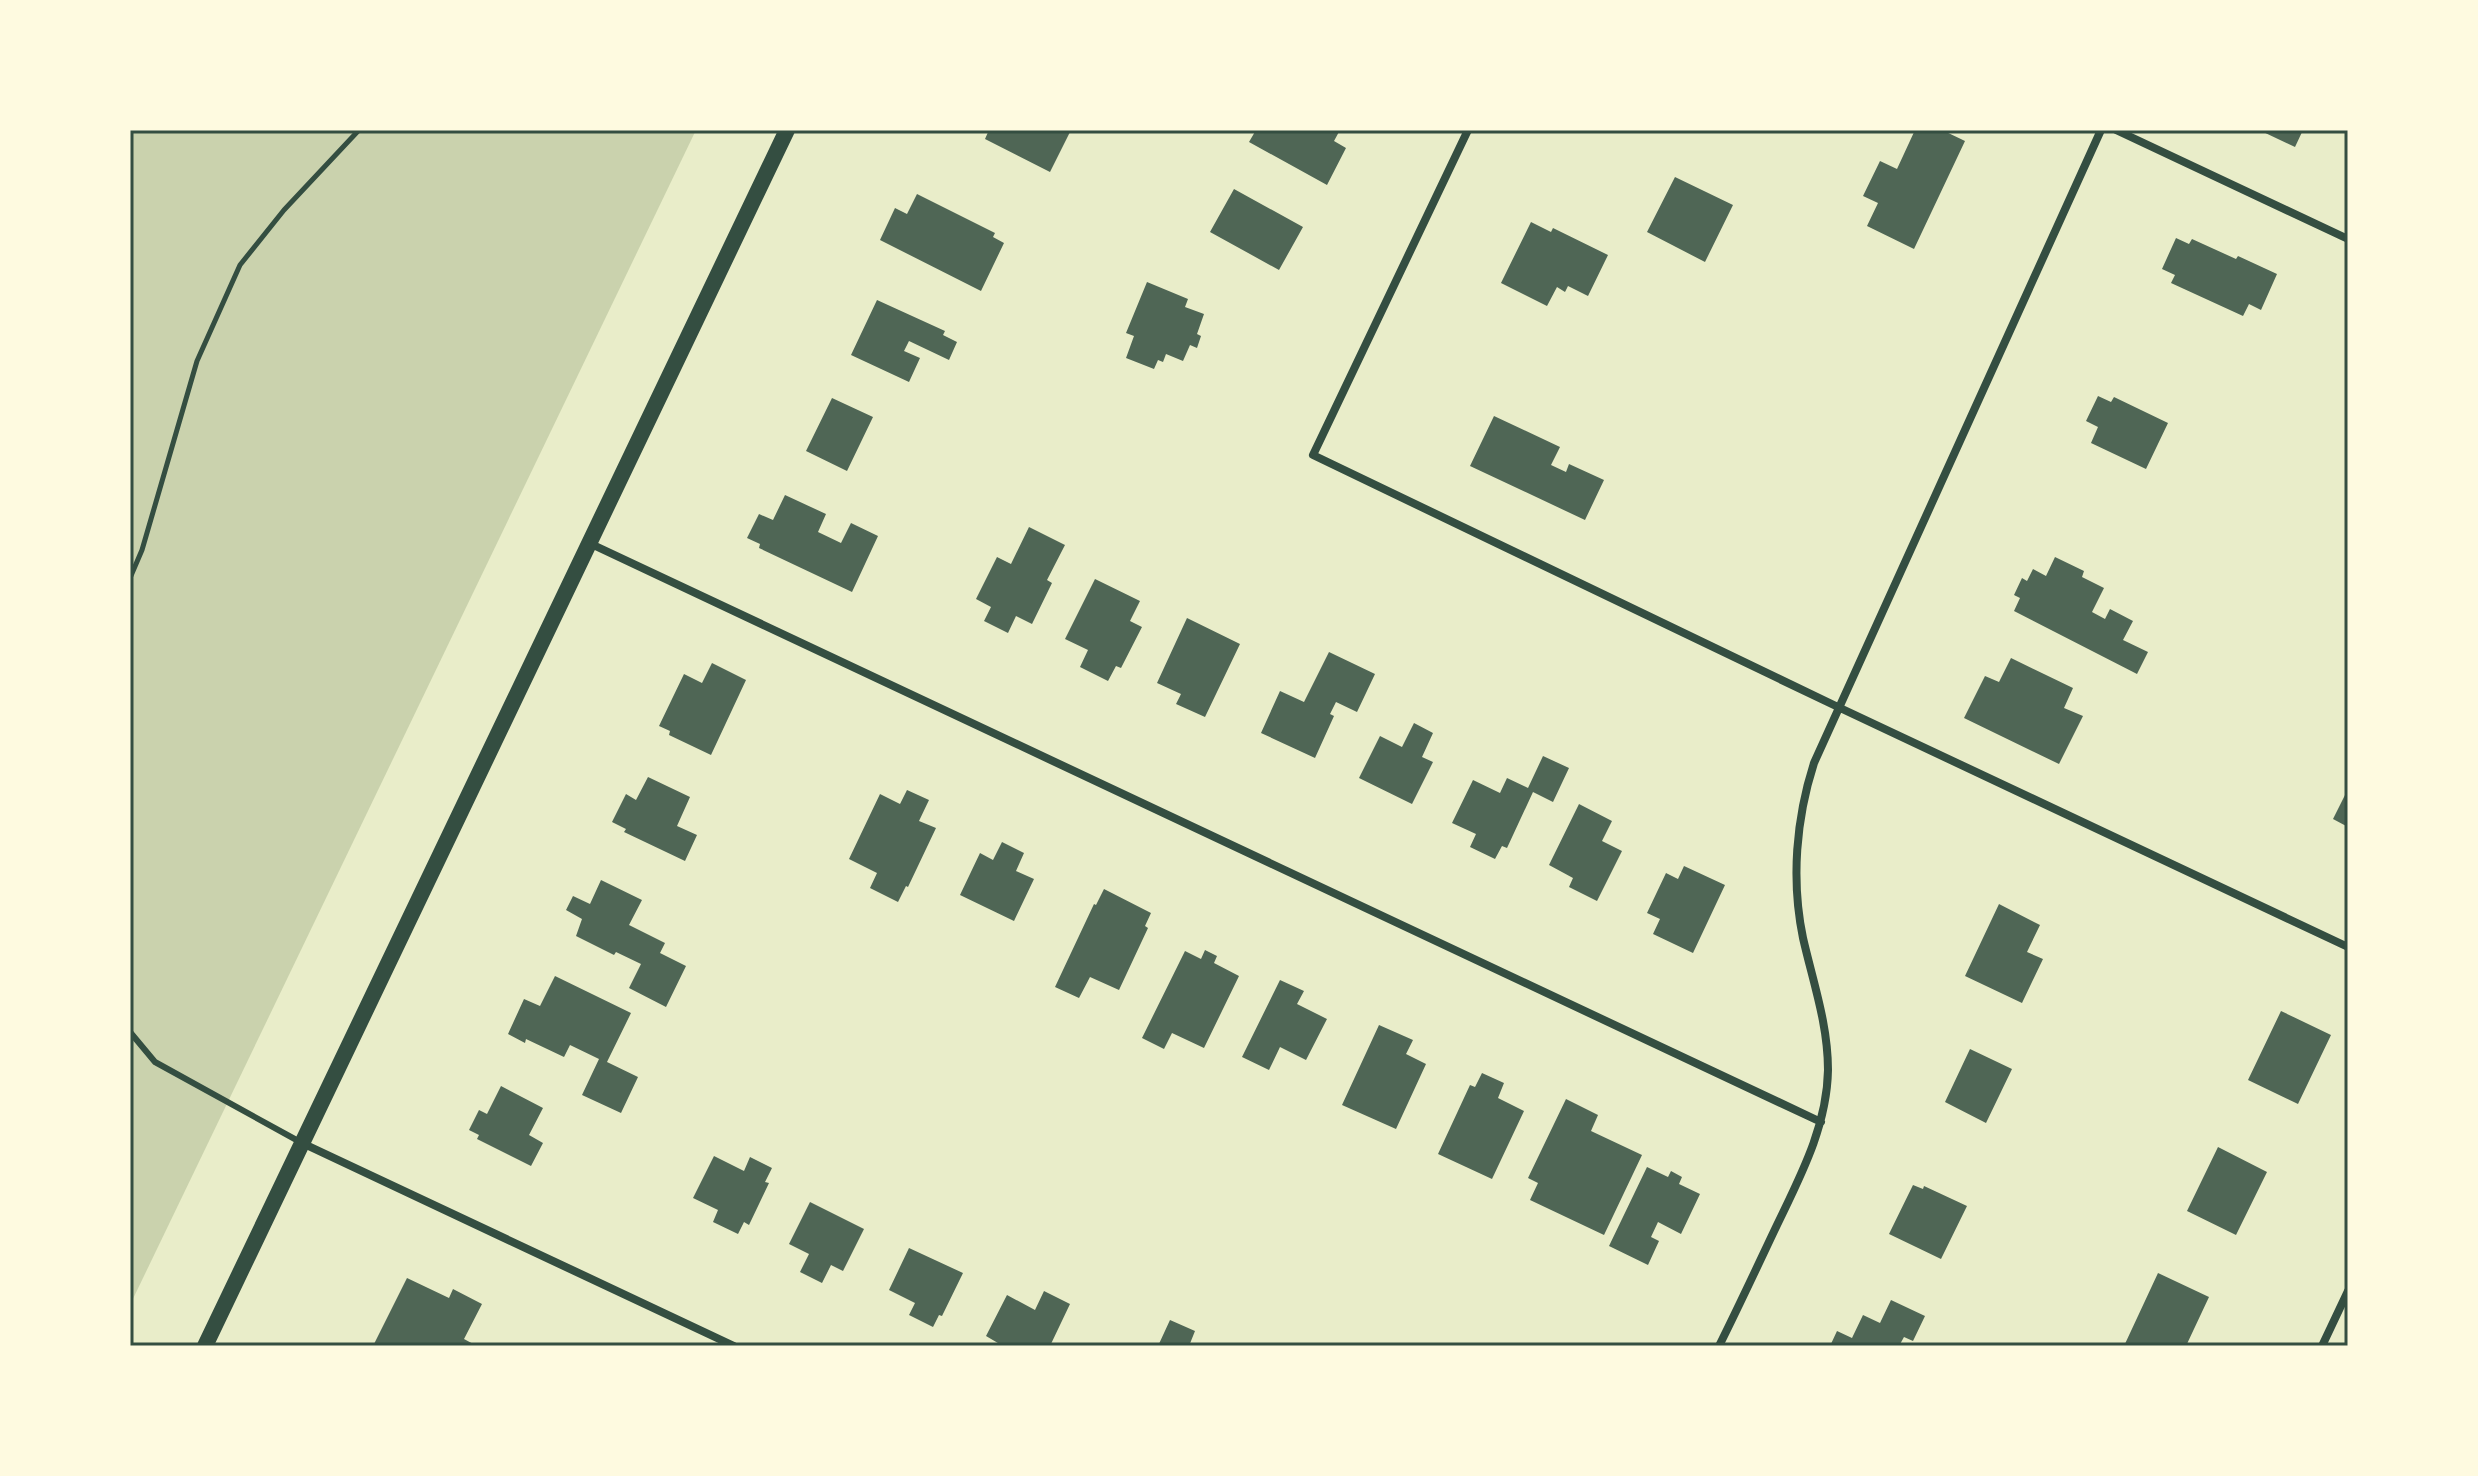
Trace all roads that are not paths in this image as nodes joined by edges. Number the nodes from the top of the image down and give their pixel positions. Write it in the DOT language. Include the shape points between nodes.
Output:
graph roads {
  1 [pos="787,130"];
  2 [pos="1468,130"];
  3 [pos="2101,130"];
  4 [pos="2116,130"];
  5 [pos="2348,239"];
  6 [pos="589,543"];
  7 [pos="1838,707"];
  8 [pos="2348,947"];
  9 [pos="130,1032"];
  10 [pos="1821,1122"];
  11 [pos="302,1143"];
  12 [pos="2348,1291"];
  13 [pos="205,1346"];
  14 [pos="734,1346"];
  15 [pos="1719,1346"];
  16 [pos="2322,1346"];
  1 -- 6 [label="main road"];
  2 -- 7 [label="street" via="1313,455"];
  3 -- 7 [label="street"];
  4 -- 5 [label="street"];
  6 -- 10 [label="street"];
  6 -- 11 [label="main road"];
  7 -- 8 [label="street"];
  7 -- 10 [label="street" via="1814,763 1798,838 1802,934 1827,1056"];
  9 -- 11 [label="lane" via="155,1062"];
  10 -- 15 [label="street" via="1808,1162"];
  11 -- 13 [label="main road"];
  11 -- 14 [label="street"];
  12 -- 16 [label="street"];
}
